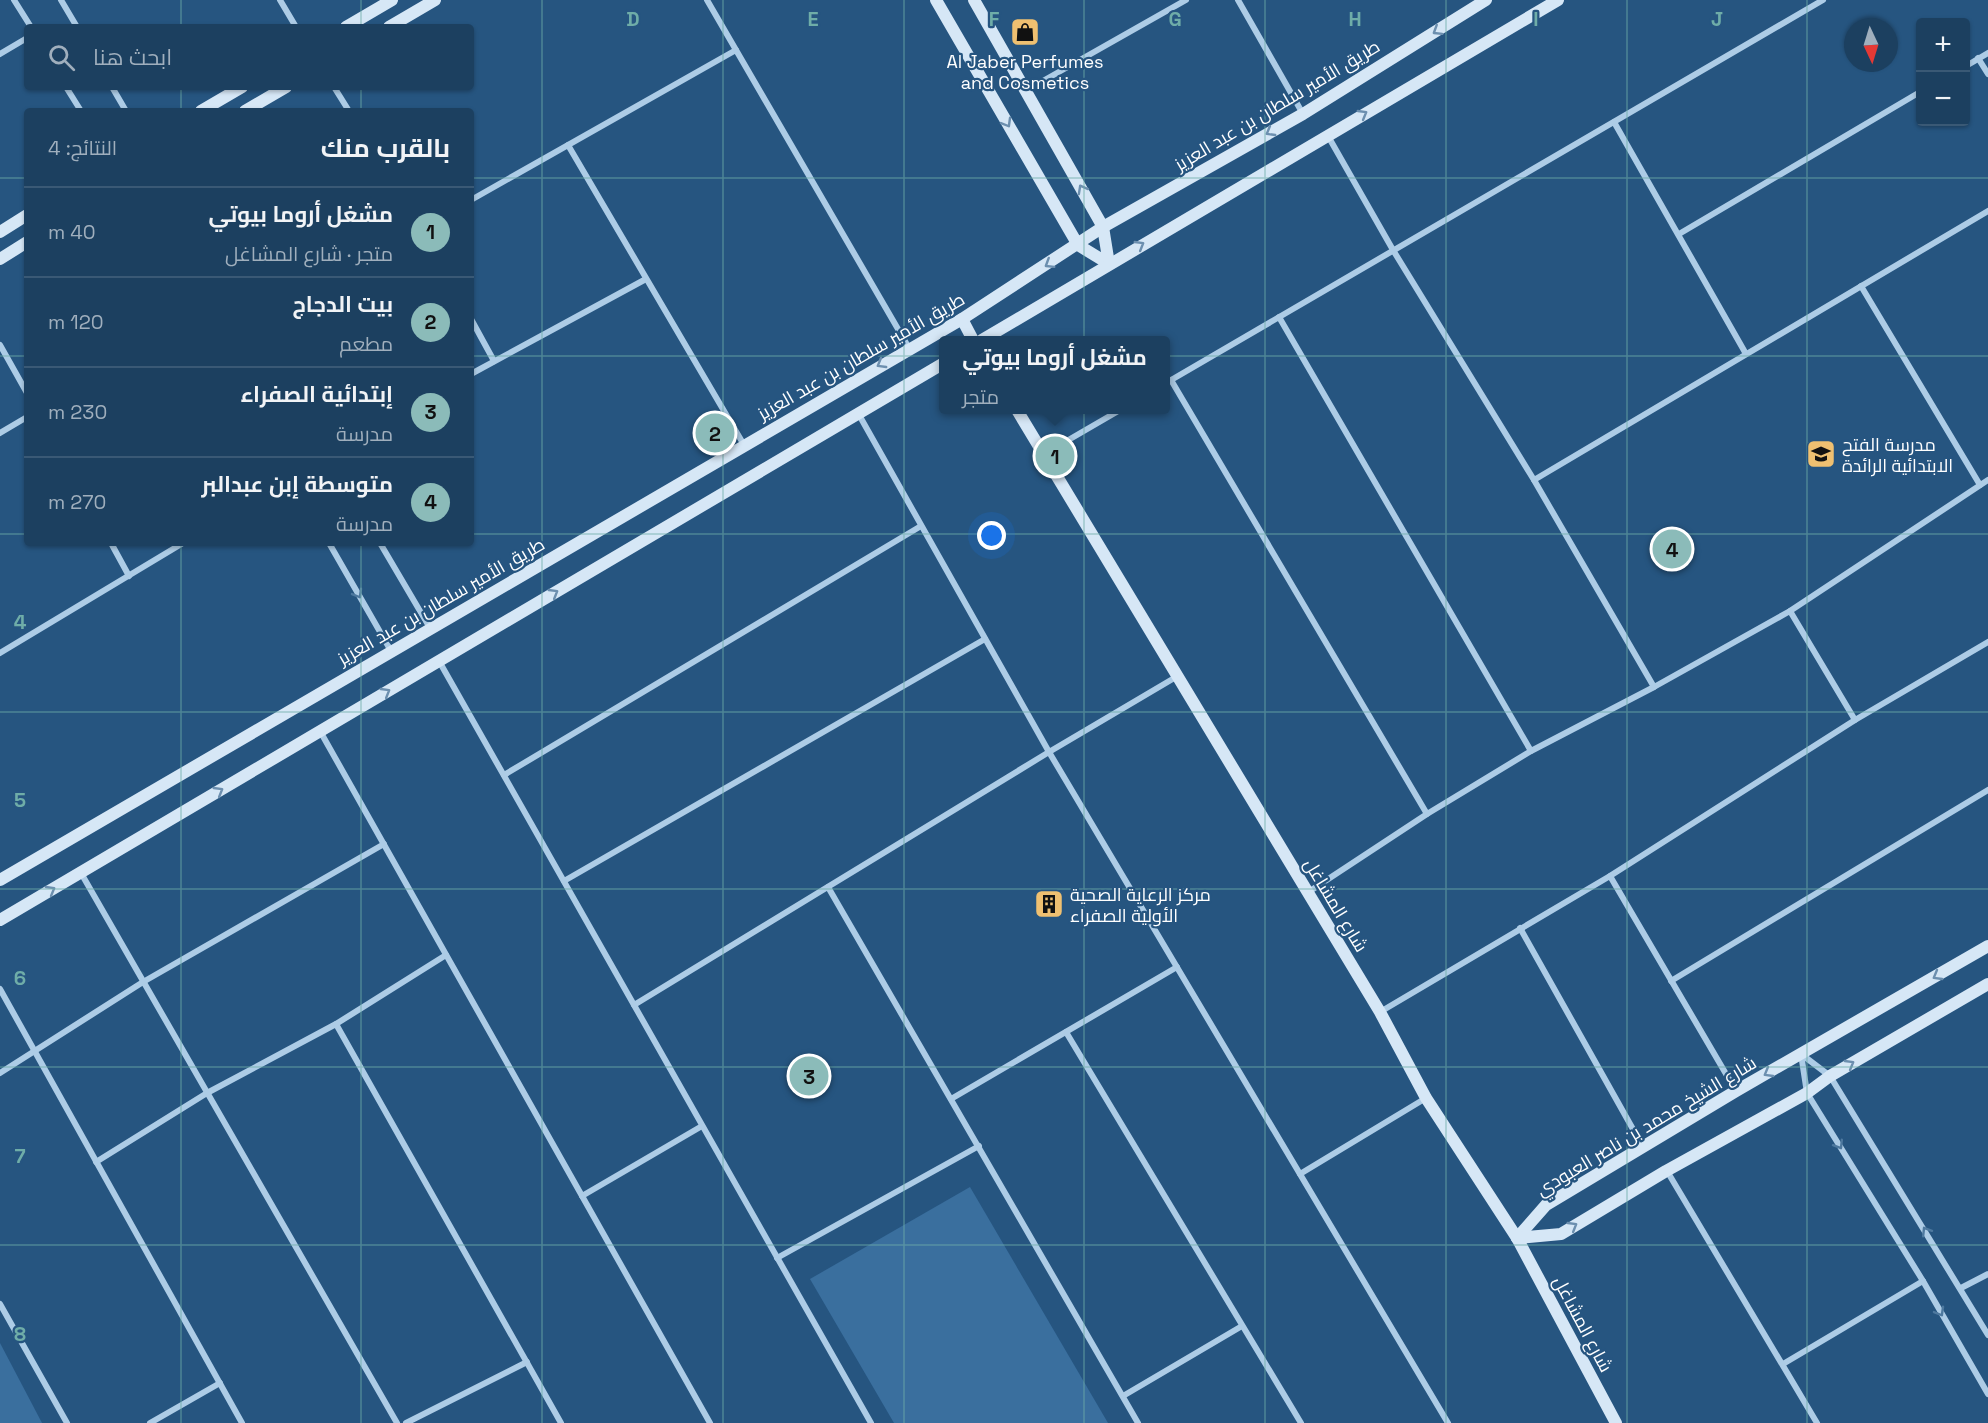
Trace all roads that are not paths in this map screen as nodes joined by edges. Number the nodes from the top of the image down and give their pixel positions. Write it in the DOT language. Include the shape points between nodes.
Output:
graph roads {
  1 [pos="14,0"];
  2 [pos="61,0"];
  3 [pos="280,0"];
  4 [pos="392,0"];
  5 [pos="435,0"];
  6 [pos="708,0"];
  7 [pos="936,0"];
  8 [pos="974,0"];
  9 [pos="1186,0"];
  10 [pos="1238,0"];
  11 [pos="1558,0"];
  12 [pos="1824,0"];
  13 [pos="1478,2"];
  14 [pos="1812,3"];
  15 [pos="29,24"];
  16 [pos="75,24"];
  17 [pos="294,24"];
  18 [pos="350,24"];
  19 [pos="394,24"];
  20 [pos="24,40"];
  21 [pos="736,50"];
  22 [pos="1988,53"];
  23 [pos="0,54"];
  24 [pos="1978,58"];
  25 [pos="1970,63"];
  26 [pos="1988,74"];
  27 [pos="68,90"];
  28 [pos="114,90"];
  29 [pos="237,90"];
  30 [pos="281,90"];
  31 [pos="336,90"];
  32 [pos="1027,90"];
  33 [pos="1916,94"];
  34 [pos="79,108"];
  35 [pos="124,108"];
  36 [pos="206,108"];
  37 [pos="250,108"];
  38 [pos="347,108"];
  39 [pos="1303,114"];
  40 [pos="1614,122"];
  41 [pos="1327,135"];
  42 [pos="568,145"];
  43 [pos="474,198"];
  44 [pos="1988,211"];
  45 [pos="24,217"];
  46 [pos="1103,227"];
  47 [pos="0,232"];
  48 [pos="1678,234"];
  49 [pos="24,244"];
  50 [pos="1078,245"];
  51 [pos="1393,250"];
  52 [pos="0,259"];
  53 [pos="1109,264"];
  54 [pos="646,279"];
  55 [pos="1861,286"];
  56 [pos="1279,317"];
  57 [pos="962,319"];
  58 [pos="474,325"];
  59 [pos="971,336"];
  60 [pos="989,336"];
  61 [pos="0,345"];
  62 [pos="909,348"];
  63 [pos="1746,354"];
  64 [pos="494,362"];
  65 [pos="939,366"];
  66 [pos="474,372"];
  67 [pos="1170,380"];
  68 [pos="1170,384"];
  69 [pos="24,388"];
  70 [pos="858,413"];
  71 [pos="1020,414"];
  72 [pos="1113,414"];
  73 [pos="24,419"];
  74 [pos="0,433"];
  75 [pos="744,445"];
  76 [pos="1046,453"];
  77 [pos="1534,480"];
  78 [pos="1988,480"];
  79 [pos="1980,485"];
  80 [pos="921,526"];
  81 [pos="113,546"];
  82 [pos="178,546"];
  83 [pos="331,546"];
  84 [pos="382,546"];
  85 [pos="129,576"];
  86 [pos="1790,611"];
  87 [pos="430,628"];
  88 [pos="985,639"];
  89 [pos="1988,642"];
  90 [pos="391,651"];
  91 [pos="0,653"];
  92 [pos="439,661"];
  93 [pos="1176,677"];
  94 [pos="1654,687"];
  95 [pos="1855,720"];
  96 [pos="320,731"];
  97 [pos="1531,751"];
  98 [pos="1049,752"];
  99 [pos="504,775"];
  100 [pos="1988,790"];
  101 [pos="1427,814"];
  102 [pos="384,844"];
  103 [pos="81,873"];
  104 [pos="1610,876"];
  105 [pos="0,880"];
  106 [pos="564,881"];
  107 [pos="828,886"];
  108 [pos="1307,893"];
  109 [pos="0,920"];
  110 [pos="1520,928"];
  111 [pos="1988,946"];
  112 [pos="446,955"];
  113 [pos="1177,968"];
  114 [pos="1671,981"];
  115 [pos="143,982"];
  116 [pos="1988,984"];
  117 [pos="0,989"];
  118 [pos="634,1005"];
  119 [pos="1380,1012"];
  120 [pos="336,1024"];
  121 [pos="1066,1032"];
  122 [pos="34,1050"];
  123 [pos="1801,1054"];
  124 [pos="0,1073"];
  125 [pos="1830,1076"];
  126 [pos="1736,1091"];
  127 [pos="207,1093"];
  128 [pos="1807,1093"];
  129 [pos="1426,1098"];
  130 [pos="951,1099"];
  131 [pos="702,1126"];
  132 [pos="979,1146"];
  133 [pos="1643,1147"];
  134 [pos="96,1162"];
  135 [pos="1666,1171"];
  136 [pos="1300,1174"];
  137 [pos="582,1196"];
  138 [pos="1517,1238"];
  139 [pos="777,1258"];
  140 [pos="1988,1274"];
  141 [pos="1923,1281"];
  142 [pos="1961,1288"];
  143 [pos="0,1304"];
  144 [pos="1242,1326"];
  145 [pos="1988,1335"];
  146 [pos="527,1362"];
  147 [pos="1783,1364"];
  148 [pos="220,1383"];
  149 [pos="1988,1394"];
  150 [pos="1123,1396"];
  151 [pos="67,1423"];
  152 [pos="150,1423"];
  153 [pos="242,1423"];
  154 [pos="397,1423"];
  155 [pos="406,1423"];
  156 [pos="561,1423"];
  157 [pos="710,1423"];
  158 [pos="871,1423"];
  159 [pos="1138,1423"];
  160 [pos="1301,1423"];
  161 [pos="1448,1423"];
  162 [pos="1616,1423"];
  163 [pos="1817,1423"];
  1 -- 15 [label="street"];
  2 -- 16 [label="street"];
  3 -- 17 [label="street"];
  4 -- 18 [label="main road"];
  5 -- 19 [label="main road"];
  6 -- 21 [label="street"];
  7 -- 50 [label="main road, one-way"];
  8 -- 32 [label="main road"];
  9 -- 32 [label="street"];
  10 -- 39 [label="street"];
  41 -- 11 [label="main road, one-way"];
  12 -- 14 [label="street"];
  13 -- 39 [label="main road, طريق الأمير سلطان بن عبد العزيز, one-way"];
  14 -- 40 [label="street"];
  20 -- 23 [label="street"];
  21 -- 42 [label="street"];
  21 -- 62 [label="street"];
  22 -- 24 [label="street"];
  24 -- 25 [label="street"];
  24 -- 26 [label="street"];
  27 -- 34 [label="street"];
  28 -- 35 [label="street"];
  29 -- 36 [label="main road"];
  30 -- 37 [label="main road"];
  31 -- 38 [label="street"];
  46 -- 32 [label="main road, one-way"];
  33 -- 48 [label="street"];
  39 -- 46 [label="main road, طريق الأمير سلطان بن عبد العزيز, one-way"];
  40 -- 48 [label="street"];
  40 -- 51 [label="street"];
  41 -- 51 [label="street"];
  53 -- 41 [label="main road, one-way"];
  42 -- 43 [label="street"];
  42 -- 54 [label="street"];
  44 -- 55 [label="street"];
  45 -- 47 [label="main road"];
  46 -- 50 [label="main road, طريق الأمير سلطان بن عبد العزيز"];
  46 -- 53 [label="main road"];
  48 -- 63 [label="street"];
  49 -- 52 [label="main road"];
  50 -- 53 [label="main road"];
  50 -- 57 [label="main road, طريق الأمير سلطان بن عبد العزيز, one-way"];
  51 -- 56 [label="street"];
  51 -- 77 [label="street"];
  53 -- 60 [label="main road"];
  54 -- 64 [label="street"];
  54 -- 75 [label="street"];
  55 -- 63 [label="street"];
  55 -- 79 [label="street"];
  56 -- 67 [label="street"];
  56 -- 97 [label="street"];
  57 -- 59 [label="main road"];
  57 -- 62 [label="main road, طريق الأمير سلطان بن عبد العزيز"];
  58 -- 64 [label="street"];
  61 -- 69 [label="street"];
  62 -- 75 [label="main road, طريق الأمير سلطان بن عبد العزيز, one-way"];
  63 -- 77 [label="street"];
  64 -- 66 [label="street"];
  65 -- 70 [label="main road"];
  68 -- 101 [label="street"];
  70 -- 80 [label="street"];
  92 -- 70 [label="main road, one-way"];
  71 -- 76 [label="main road, شارع المشاغل"];
  72 -- 76 [label="street"];
  73 -- 74 [label="street"];
  75 -- 87 [label="main road, طريق الأمير سلطان بن عبد العزيز"];
  76 -- 93 [label="main road, شارع المشاغل"];
  77 -- 94 [label="street"];
  78 -- 79 [label="street"];
  79 -- 86 [label="street"];
  80 -- 88 [label="street"];
  80 -- 99 [label="street"];
  81 -- 85 [label="street"];
  82 -- 85 [label="street"];
  83 -- 90 [label="street, one-way"];
  84 -- 87 [label="street"];
  85 -- 91 [label="street"];
  86 -- 94 [label="street"];
  86 -- 95 [label="street"];
  87 -- 90 [label="main road, طريق الأمير سلطان بن عبد العزيز"];
  88 -- 98 [label="street"];
  88 -- 106 [label="street"];
  89 -- 95 [label="street"];
  90 -- 105 [label="main road, طريق الأمير سلطان بن عبد العزيز"];
  96 -- 92 [label="main road, one-way"];
  92 -- 99 [label="street"];
  93 -- 98 [label="street"];
  93 -- 108 [label="main road, شارع المشاغل"];
  94 -- 97 [label="street"];
  95 -- 104 [label="street"];
  96 -- 102 [label="street"];
  103 -- 96 [label="main road, one-way"];
  97 -- 101 [label="street"];
  98 -- 107 [label="street"];
  98 -- 113 [label="street"];
  99 -- 106 [label="street"];
  100 -- 114 [label="street"];
  101 -- 108 [label="street"];
  102 -- 112 [label="street"];
  102 -- 115 [label="street"];
  109 -- 103 [label="main road, one-way"];
  103 -- 115 [label="street"];
  104 -- 110 [label="street"];
  104 -- 114 [label="street"];
  106 -- 118 [label="street"];
  107 -- 118 [label="street"];
  107 -- 130 [label="street"];
  108 -- 119 [label="main road, شارع المشاغل"];
  110 -- 119 [label="street"];
  110 -- 133 [label="street"];
  111 -- 123 [label="main road, شارع الشيخ محمد بن ناصر العبودي, one-way"];
  112 -- 120 [label="street"];
  112 -- 137 [label="street"];
  113 -- 121 [label="street"];
  113 -- 136 [label="street"];
  114 -- 126 [label="street"];
  115 -- 122 [label="street"];
  115 -- 127 [label="street"];
  125 -- 116 [label="main road, one-way"];
  117 -- 122 [label="street"];
  118 -- 131 [label="street"];
  119 -- 129 [label="main road, شارع المشاغل"];
  120 -- 127 [label="street"];
  120 -- 146 [label="street"];
  121 -- 130 [label="street"];
  121 -- 144 [label="street"];
  122 -- 124 [label="street"];
  122 -- 134 [label="street"];
  123 -- 125 [label="street"];
  123 -- 126 [label="main road, شارع الشيخ محمد بن ناصر العبودي, one-way"];
  123 -- 128 [label="street"];
  125 -- 128 [label="main road"];
  142 -- 125 [label="street, one-way"];
  126 -- 133 [label="main road, شارع الشيخ محمد بن ناصر العبودي"];
  127 -- 134 [label="street"];
  127 -- 154 [label="street"];
  128 -- 135 [label="main road"];
  128 -- 141 [label="street, one-way"];
  129 -- 136 [label="street"];
  129 -- 138 [label="main road, شارع المشاغل"];
  130 -- 132 [label="street"];
  131 -- 137 [label="street"];
  131 -- 139 [label="street"];
  132 -- 139 [label="street"];
  132 -- 150 [label="street"];
  133 -- 138 [label="main road, شارع الشيخ محمد بن ناصر العبودي" via="1546,1205"];
  134 -- 148 [label="street"];
  138 -- 135 [label="main road, one-way" via="1561,1234"];
  135 -- 147 [label="street"];
  136 -- 161 [label="street"];
  137 -- 157 [label="street"];
  138 -- 162 [label="main road, شارع المشاغل"];
  139 -- 158 [label="street"];
  140 -- 142 [label="street"];
  141 -- 147 [label="street"];
  141 -- 149 [label="street, one-way"];
  142 -- 145 [label="street"];
  143 -- 151 [label="street"];
  144 -- 150 [label="street"];
  144 -- 160 [label="street"];
  146 -- 155 [label="street"];
  146 -- 156 [label="street"];
  147 -- 163 [label="street"];
  148 -- 152 [label="street"];
  148 -- 153 [label="street"];
  150 -- 159 [label="street"];
}
